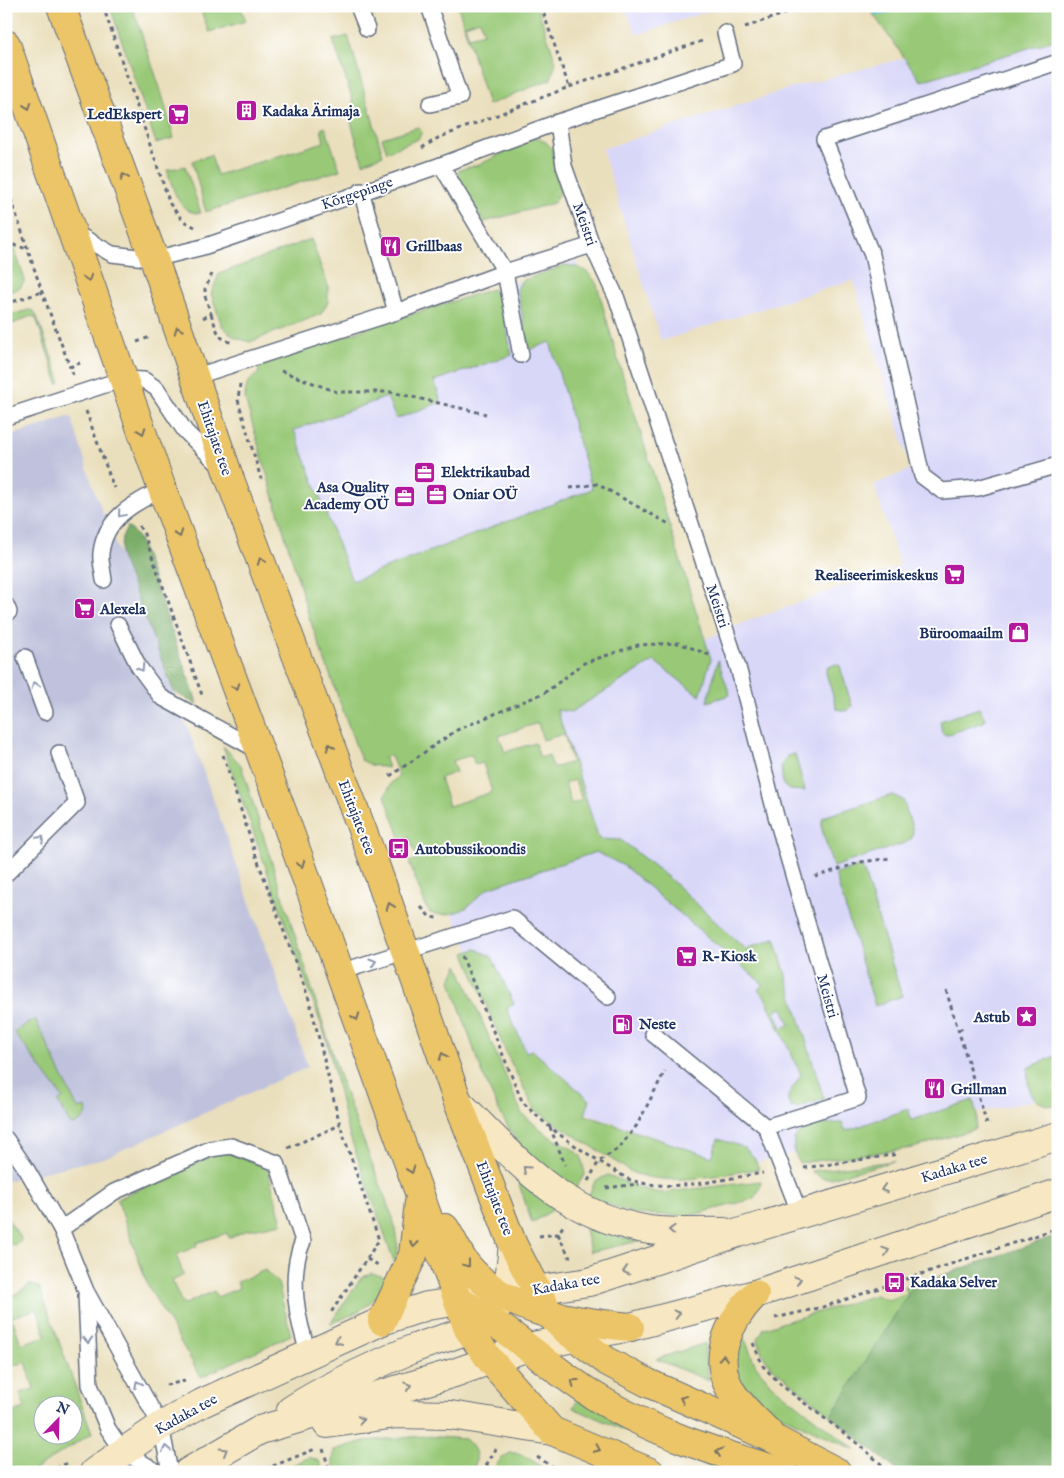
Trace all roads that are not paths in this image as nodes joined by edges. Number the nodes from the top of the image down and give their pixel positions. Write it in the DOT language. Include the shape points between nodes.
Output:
graph roads {
  1 [pos="61,6"];
  2 [pos="358,6"];
  3 [pos="429,6"];
  4 [pos="367,29"];
  5 [pos="725,33"];
  6 [pos="6,44"];
  7 [pos="1058,62"];
  8 [pos="430,104"];
  9 [pos="558,122"];
  10 [pos="441,165"];
  11 [pos="361,191"];
  12 [pos="72,232"];
  13 [pos="592,244"];
  14 [pos="154,259"];
  15 [pos="505,272"];
  16 [pos="396,312"];
  17 [pos="521,355"];
  18 [pos="194,377"];
  19 [pos="123,379"];
  20 [pos="6,417"];
  21 [pos="1058,465"];
  22 [pos="228,474"];
  23 [pos="162,489"];
  24 [pos="104,580"];
  25 [pos="118,625"];
  26 [pos="25,657"];
  27 [pos="45,712"];
  28 [pos="260,751"];
  29 [pos="59,753"];
  30 [pos="6,874"];
  31 [pos="406,952"];
  32 [pos="340,972"];
  33 [pos="608,997"];
  34 [pos="653,1034"];
  35 [pos="458,1102"];
  36 [pos="766,1127"];
  37 [pos="1058,1136"];
  38 [pos="6,1139"];
  39 [pos="1058,1193"];
  40 [pos="420,1195"];
  41 [pos="800,1214"];
  42 [pos="61,1230"];
  43 [pos="738,1233"];
  44 [pos="523,1241"];
  45 [pos="577,1272"];
  46 [pos="536,1289"];
  47 [pos="86,1291"];
  48 [pos="755,1294"];
  49 [pos="505,1296"];
  50 [pos="459,1301"];
  51 [pos="550,1315"];
  52 [pos="382,1321"];
  53 [pos="478,1323"];
  54 [pos="630,1327"];
  55 [pos="573,1337"];
  56 [pos="528,1347"];
  57 [pos="309,1354"];
  58 [pos="490,1360"];
  59 [pos="161,1426"];
  60 [pos="260,1430"];
  61 [pos="552,1430"];
  62 [pos="776,1440"];
  63 [pos="123,1451"];
  64 [pos="85,1466"];
  65 [pos="157,1472"];
  66 [pos="170,1472"];
  67 [pos="188,1472"];
  68 [pos="650,1472"];
  69 [pos="782,1472"];
  70 [pos="837,1472"];
  14 -- 1 [label="main road, Ehitajate tee, one-way"];
  2 -- 4 [label="lane"];
  3 -- 8 [label="lane" via="460,97"];
  5 -- 9 [label="lane, Kõrgepinge" via="733,64"];
  6 -- 12 [label="main road, one-way"];
  7 -- 21 [label="lane" via="824,139 872,255 922,476 942,491 978,488"];
  9 -- 10 [label="lane, Kõrgepinge"];
  9 -- 13 [label="lane, Meistri" via="564,166"];
  10 -- 11 [label="lane, Kõrgepinge"];
  10 -- 15 [label="lane"];
  11 -- 14 [label="lane, Kõrgepinge" via="203,247"];
  11 -- 16 [label="lane"];
  12 -- 14 [label="lane" via="112,254"];
  12 -- 19 [label="main road, one-way"];
  13 -- 15 [label="lane"];
  13 -- 36 [label="lane, Meistri" via="616,299 738,666 776,816 858,1098"];
  18 -- 14 [label="main road, Ehitajate tee, one-way"];
  15 -- 16 [label="lane"];
  15 -- 17 [label="lane"];
  16 -- 18 [label="lane"];
  18 -- 22 [label="main road, Ehitajate tee"];
  19 -- 20 [label="lane"];
  19 -- 22 [label="lane" via="144,380 158,389 185,431"];
  19 -- 23 [label="main road, one-way"];
  31 -- 22 [label="main road, Ehitajate tee, one-way"];
  23 -- 24 [label="lane, one-way" via="126,507 109,528 101,553"];
  23 -- 28 [label="main road, one-way"];
  25 -- 28 [label="lane, one-way" via="139,667 161,697"];
  27 -- 26 [label="lane, one-way"];
  28 -- 32 [label="main road, one-way"];
  30 -- 29 [label="lane, one-way" via="77,803"];
  32 -- 31 [label="lane, one-way"];
  31 -- 33 [label="lane" via="512,918"];
  35 -- 31 [label="main road, Ehitajate tee, one-way"];
  32 -- 40 [label="main road, one-way"];
  34 -- 36 [label="lane"];
  43 -- 35 [label="main road, one-way" via="646,1230 575,1206 526,1169"];
  35 -- 44 [label="main road, Ehitajate tee"];
  36 -- 41 [label="lane"];
  37 -- 41 [label="main road, Kadaka tee, one-way"];
  38 -- 42 [label="lane" via="28,1170"];
  48 -- 39 [label="main road, one-way"];
  40 -- 49 [label="main road, one-way" via="454,1240 465,1263 483,1282"];
  40 -- 50 [label="main road"];
  40 -- 52 [label="main road, one-way" via="413,1255"];
  41 -- 43 [label="main road, Kadaka tee"];
  42 -- 47 [label="lane"];
  42 -- 57 [label="lane" via="114,1192 210,1149 231,1146 277,1163 303,1241 297,1255 296,1313"];
  43 -- 45 [label="main road, Kadaka tee, one-way" via="680,1254"];
  44 -- 46 [label="main road, Ehitajate tee"];
  44 -- 49 [label="main road"];
  45 -- 46 [label="main road, Kadaka tee"];
  45 -- 51 [label="main road"];
  46 -- 49 [label="main road, Kadaka tee"];
  46 -- 51 [label="main road, Ehitajate tee"];
  59 -- 47 [label="lane, one-way"];
  47 -- 63 [label="lane, one-way" via="90,1385 108,1429"];
  54 -- 48 [label="main road, one-way"];
  62 -- 48 [label="main road, one-way" via="735,1397 722,1362 723,1342 730,1327 740,1309"];
  49 -- 50 [label="main road, Kadaka tee"];
  49 -- 51 [label="main road"];
  49 -- 53 [label="main road"];
  50 -- 52 [label="main road, Kadaka tee" via="428,1306"];
  50 -- 53 [label="main road"];
  51 -- 54 [label="main road"];
  51 -- 55 [label="main road, Ehitajate tee"];
  51 -- 56 [label="main road"];
  52 -- 57 [label="main road, Kadaka tee, one-way"];
  53 -- 56 [label="main road"];
  53 -- 58 [label="main road"];
  53 -- 60 [label="main road" via="409,1350 309,1398"];
  54 -- 55 [label="main road"];
  55 -- 56 [label="main road"];
  62 -- 55 [label="main road, Ehitajate tee, one-way" via="648,1383 608,1362"];
  56 -- 58 [label="main road"];
  56 -- 61 [label="main road" via="522,1366 522,1381 528,1396"];
  69 -- 56 [label="main road, one-way" via="671,1436 620,1412"];
  57 -- 59 [label="main road, Kadaka tee" via="202,1403"];
  60 -- 58 [label="main road, one-way"];
  58 -- 61 [label="main road"];
  59 -- 63 [label="main road, Kadaka tee"];
  66 -- 59 [label="lane, one-way"];
  60 -- 61 [label="main road, one-way" via="396,1414 450,1414"];
  67 -- 60 [label="main road, one-way"];
  61 -- 68 [label="main road, one-way"];
  62 -- 70 [label="main road, Ehitajate tee"];
  63 -- 64 [label="main road, Kadaka tee"];
  63 -- 65 [label="lane"];
}
